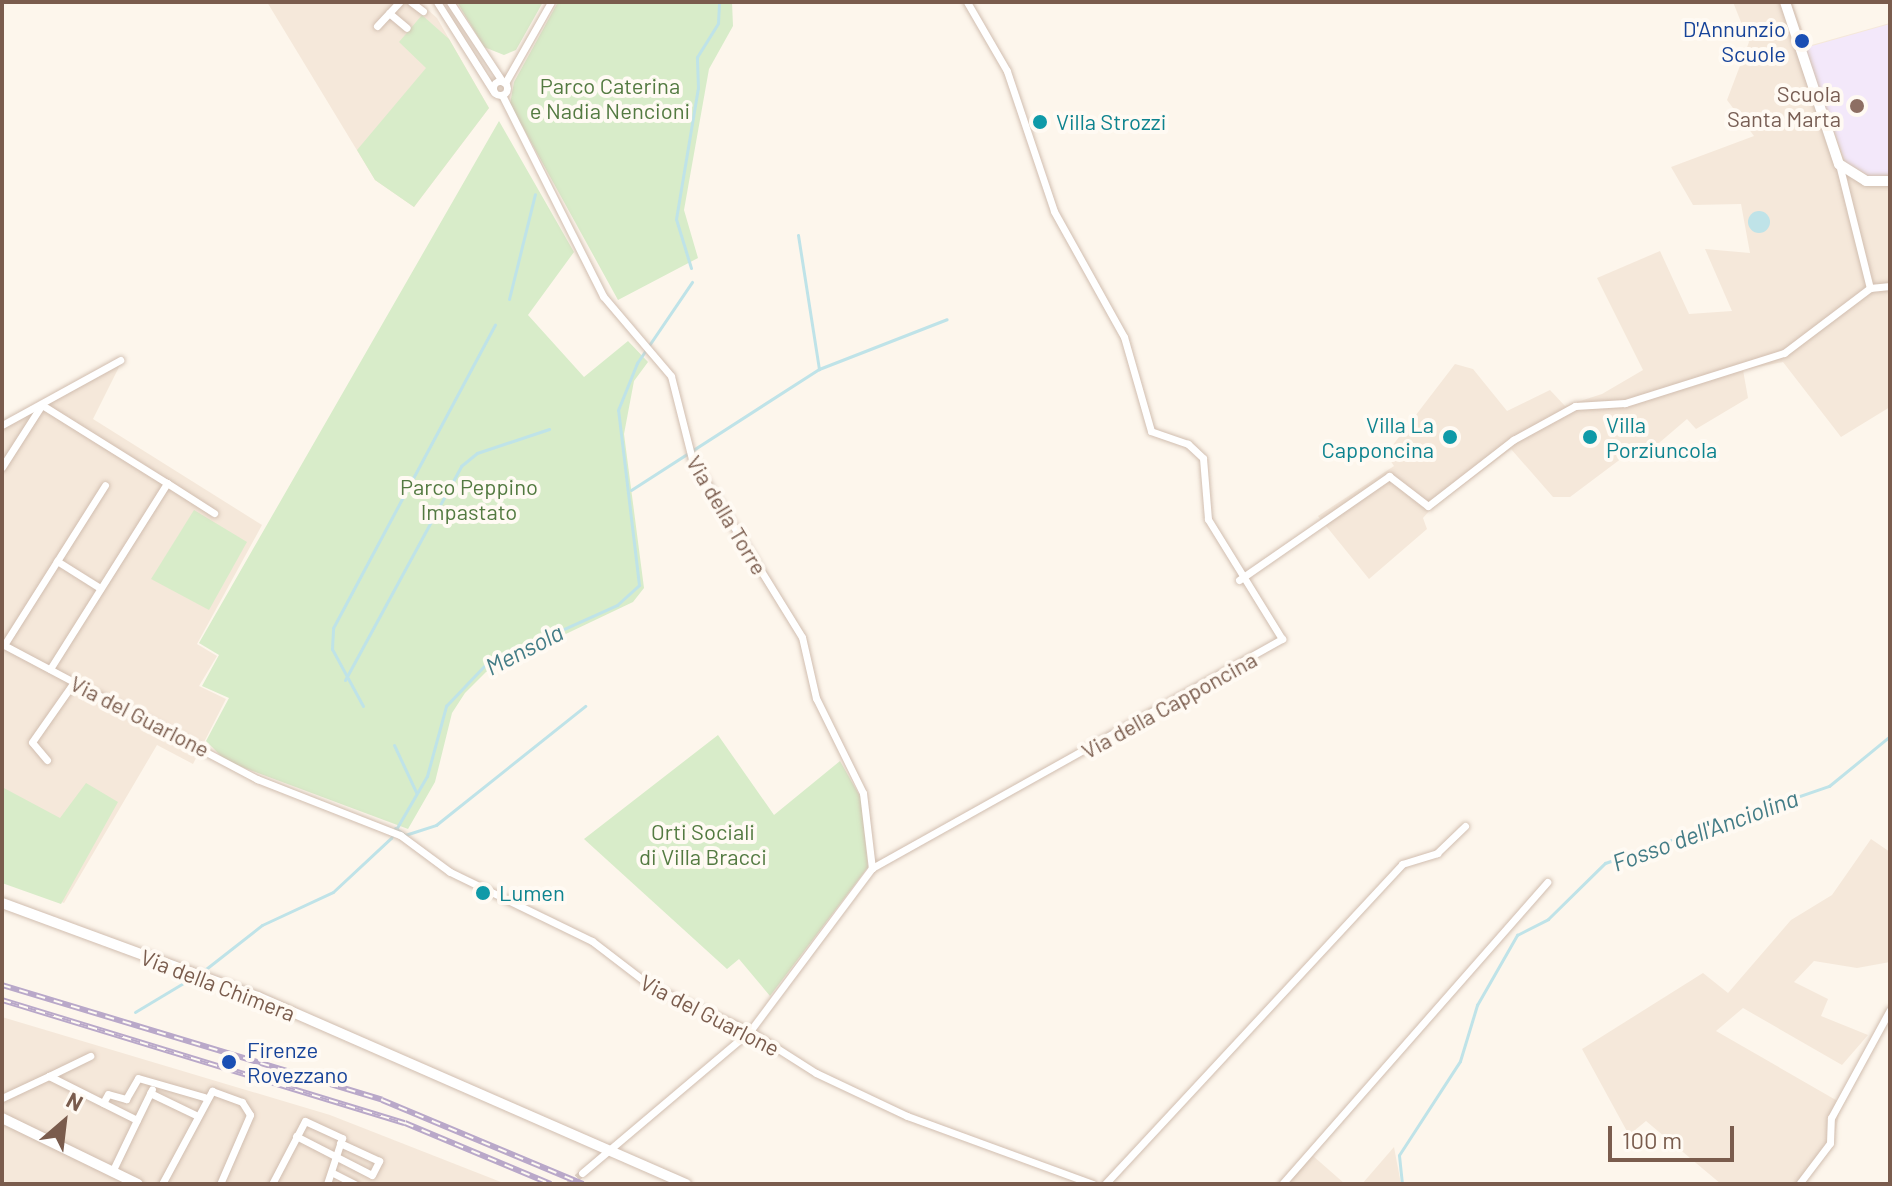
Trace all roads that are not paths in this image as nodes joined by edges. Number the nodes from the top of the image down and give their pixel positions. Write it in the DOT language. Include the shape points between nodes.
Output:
graph roads {
  1 [pos="399,2"];
  2 [pos="411,2"];
  3 [pos="437,2"];
  4 [pos="450,2"];
  5 [pos="551,2"];
  6 [pos="967,2"];
  7 [pos="1785,2"];
  8 [pos="423,11"];
  9 [pos="389,13"];
  10 [pos="377,26"];
  11 [pos="407,28"];
  12 [pos="504,82"];
  13 [pos="498,94"];
  14 [pos="1839,164"];
  15 [pos="1890,181"];
  16 [pos="1890,286"];
  17 [pos="1870,288"];
  18 [pos="120,360"];
  19 [pos="42,405"];
  20 [pos="2,425"];
  21 [pos="2,467"];
  22 [pos="167,483"];
  23 [pos="105,485"];
  24 [pos="214,513"];
  25 [pos="57,561"];
  26 [pos="1239,580"];
  27 [pos="100,588"];
  28 [pos="3,644"];
  29 [pos="50,669"];
  30 [pos="74,682"];
  31 [pos="47,760"];
  32 [pos="1465,826"];
  33 [pos="872,868"];
  34 [pos="1547,882"];
  35 [pos="2,903"];
  36 [pos="1890,1010"];
  37 [pos="750,1031"];
  38 [pos="90,1056"];
  39 [pos="49,1076"];
  40 [pos="155,1084"];
  41 [pos="150,1093"];
  42 [pos="204,1097"];
  43 [pos="2,1098"];
  44 [pos="103,1103"];
  45 [pos="196,1115"];
  46 [pos="2,1118"];
  47 [pos="137,1120"];
  48 [pos="296,1136"];
  49 [pos="340,1143"];
  50 [pos="606,1154"];
  51 [pos="337,1156"];
  52 [pos="112,1172"];
  53 [pos="333,1173"];
  54 [pos="582,1173"];
  55 [pos="372,1175"];
  56 [pos="138,1184"];
  57 [pos="162,1184"];
  58 [pos="220,1184"];
  59 [pos="272,1184"];
  60 [pos="327,1184"];
  61 [pos="355,1184"];
  62 [pos="368,1184"];
  63 [pos="686,1184"];
  64 [pos="1093,1184"];
  65 [pos="1105,1184"];
  66 [pos="1282,1184"];
  67 [pos="1799,1184"];
  1 -- 9 [label="street"];
  2 -- 8 [label="street"];
  3 -- 13 [label="street, Via della Torre"];
  4 -- 12 [label="street"];
  5 -- 12 [label="street"];
  6 -- 26 [label="street" via="1007,71 1054,211 1124,337 1151,431 1188,444 1203,458 1208,519 1225,539"];
  7 -- 14 [label="street"];
  9 -- 10 [label="street"];
  9 -- 11 [label="street"];
  12 -- 13 [label="street"];
  12 -- 13 [label="street"];
  13 -- 33 [label="street, Via della Torre" via="603,296 675,384 695,467 802,637 816,698 863,793"];
  14 -- 15 [label="street" via="1866,181"];
  14 -- 17 [label="street"];
  16 -- 17 [label="street"];
  17 -- 26 [label="street" via="1784,353 1625,403 1575,406 1513,440 1428,506 1389,476"];
  18 -- 19 [label="street"];
  19 -- 20 [label="street"];
  19 -- 21 [label="street"];
  19 -- 22 [label="street"];
  22 -- 24 [label="street"];
  22 -- 27 [label="street"];
  23 -- 25 [label="street"];
  25 -- 27 [label="street"];
  25 -- 28 [label="street"];
  26 -- 33 [label="street, Via della Capponcina" via="1281,635 1274,646"];
  27 -- 29 [label="street"];
  28 -- 29 [label="street, Via del Guarlone"];
  29 -- 30 [label="street, Via del Guarlone"];
  30 -- 31 [label="street" via="32,742"];
  30 -- 37 [label="street, Via del Guarlone" via="257,779 400,835 450,872 592,941 652,987"];
  32 -- 65 [label="street" via="1437,853 1402,864"];
  33 -- 37 [label="street"];
  34 -- 66 [label="street"];
  35 -- 50 [label="street, Via della Chimera" via="203,977"];
  36 -- 67 [label="street" via="1831,1118 1830,1143"];
  37 -- 50 [label="street"];
  37 -- 64 [label="street, Via del Guarlone" via="907,1116"];
  38 -- 39 [label="street"];
  39 -- 43 [label="street"];
  39 -- 44 [label="street"];
  40 -- 41 [label="street"];
  40 -- 42 [label="street"];
  40 -- 44 [label="street" via="136,1079 126,1099 108,1094"];
  41 -- 45 [label="street"];
  41 -- 47 [label="street"];
  42 -- 45 [label="street"];
  42 -- 58 [label="street" via="215,1091 242,1102 250,1115"];
  44 -- 47 [label="street"];
  45 -- 57 [label="street"];
  46 -- 52 [label="street"];
  47 -- 52 [label="street"];
  48 -- 49 [label="street" via="305,1121"];
  48 -- 51 [label="street"];
  48 -- 59 [label="street"];
  49 -- 51 [label="street"];
  49 -- 55 [label="street" via="379,1161"];
  50 -- 54 [label="street"];
  50 -- 63 [label="street, Via della Chimera"];
  51 -- 53 [label="street"];
  51 -- 55 [label="street"];
  52 -- 56 [label="street"];
  53 -- 60 [label="street"];
  53 -- 61 [label="street"];
  55 -- 62 [label="street"];
}
